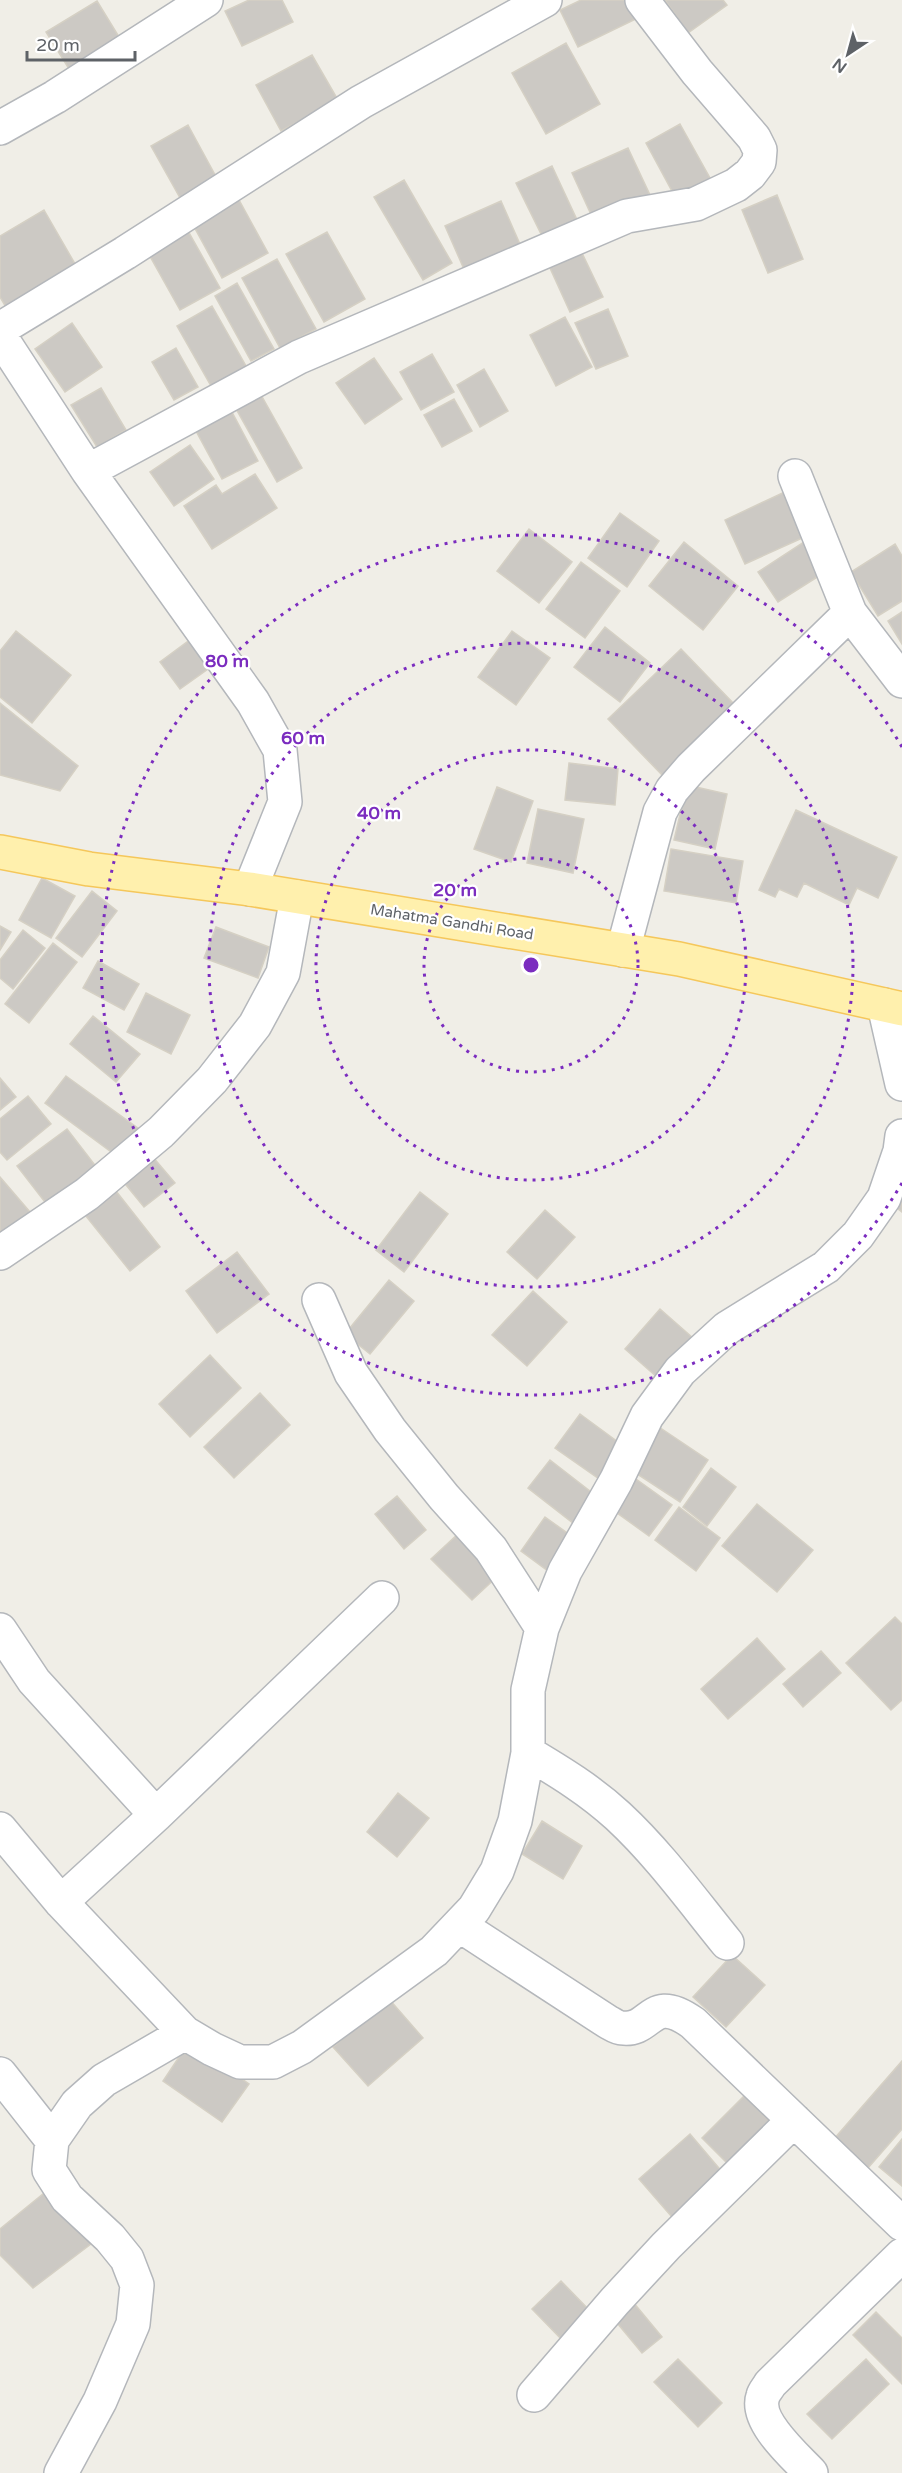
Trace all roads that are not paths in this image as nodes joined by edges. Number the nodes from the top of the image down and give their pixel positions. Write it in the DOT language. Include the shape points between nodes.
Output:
graph roads {
  1 [pos="206,0"];
  2 [pos="545,0"];
  3 [pos="642,0"];
  4 [pos="0,128"];
  5 [pos="0,329"];
  6 [pos="0,336"];
  7 [pos="88,471"];
  8 [pos="795,476"];
  9 [pos="850,613"];
  10 [pos="902,681"];
  11 [pos="0,852"];
  12 [pos="250,889"];
  13 [pos="297,897"];
  14 [pos="623,950"];
  15 [pos="893,1007"];
  16 [pos="902,1084"];
  17 [pos="902,1136"];
  18 [pos="0,1253"];
  19 [pos="318,1300"];
  20 [pos="382,1598"];
  21 [pos="542,1628"];
  22 [pos="0,1630"];
  23 [pos="528,1753"];
  24 [pos="156,1815"];
  25 [pos="0,1829"];
  26 [pos="61,1902"];
  27 [pos="459,1925"];
  28 [pos="727,1943"];
  29 [pos="185,2033"];
  30 [pos="0,2074"];
  31 [pos="794,2120"];
  32 [pos="52,2140"];
  33 [pos="898,2211"];
  34 [pos="902,2255"];
  35 [pos="534,2395"];
  36 [pos="62,2473"];
  37 [pos="811,2473"];
  1 -- 4 [label="street"];
  2 -- 5 [label="street" via="362,102"];
  3 -- 7 [label="street" via="754,138 760,150 759,162 750,174 696,204 627,216 299,357"];
  6 -- 7 [label="street"];
  7 -- 12 [label="street" via="253,702 280,750 285,802"];
  8 -- 9 [label="street"];
  9 -- 10 [label="street"];
  9 -- 14 [label="street" via="672,790 660,812"];
  11 -- 12 [label="main road, Mahatma Gandhi Road" via="89,869"];
  12 -- 13 [label="main road, Mahatma Gandhi Road"];
  13 -- 14 [label="main road, Mahatma Gandhi Road"];
  13 -- 18 [label="street" via="282,973 255,1025 212,1080 161,1132 87,1194"];
  14 -- 15 [label="main road, Mahatma Gandhi Road"];
  15 -- 16 [label="street"];
  17 -- 21 [label="street" via="884,1198 858,1235 826,1267 727,1328 680,1371 647,1416 566,1571"];
  19 -- 21 [label="street" via="351,1373 390,1430 491,1549"];
  20 -- 24 [label="street"];
  21 -- 23 [label="street" via="528,1690"];
  22 -- 24 [label="street" via="34,1681"];
  23 -- 27 [label="street" via="515,1821 497,1871 474,1909"];
  23 -- 28 [label="street" via="573,1779 618,1816"];
  24 -- 26 [label="street"];
  25 -- 26 [label="street"];
  26 -- 29 [label="street"];
  27 -- 29 [label="street" via="434,1951 302,2047 273,2062 240,2062"];
  27 -- 31 [label="street" via="622,2028 636,2025 656,2012 669,2010 682,2015"];
  29 -- 32 [label="street" via="104,2080 77,2103"];
  30 -- 32 [label="street"];
  31 -- 33 [label="street"];
  31 -- 35 [label="street" via="666,2246"];
  32 -- 36 [label="street" via="49,2170 67,2198 127,2259 137,2285 133,2324 100,2402"];
  34 -- 37 [label="street" via="770,2384 763,2397 762,2412 770,2428"];
}
